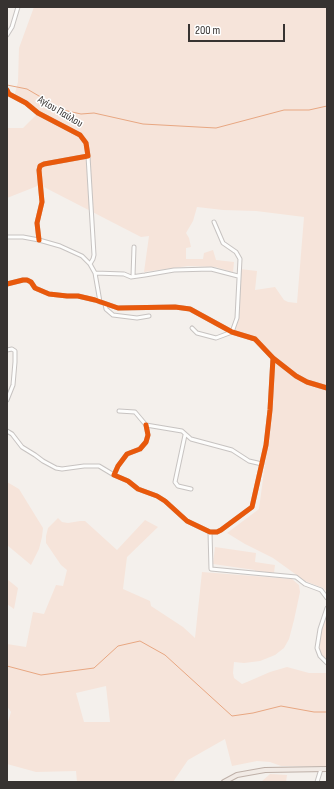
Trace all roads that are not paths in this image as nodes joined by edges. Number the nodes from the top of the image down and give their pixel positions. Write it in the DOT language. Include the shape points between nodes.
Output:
graph roads {
  1 [pos="18,7"];
  2 [pos="7,35"];
  3 [pos="7,90"];
  4 [pos="88,156"];
  5 [pos="214,222"];
  6 [pos="7,238"];
  7 [pos="38,240"];
  8 [pos="134,247"];
  9 [pos="90,264"];
  10 [pos="95,273"];
  11 [pos="133,276"];
  12 [pos="238,276"];
  13 [pos="7,284"];
  14 [pos="100,302"];
  15 [pos="106,304"];
  16 [pos="149,316"];
  17 [pos="192,328"];
  18 [pos="232,332"];
  19 [pos="7,350"];
  20 [pos="273,358"];
  21 [pos="327,388"];
  22 [pos="7,400"];
  23 [pos="120,411"];
  24 [pos="146,425"];
  25 [pos="7,431"];
  26 [pos="185,435"];
  27 [pos="262,464"];
  28 [pos="114,475"];
  29 [pos="192,489"];
  30 [pos="210,532"];
  31 [pos="327,598"];
  32 [pos="327,608"];
  33 [pos="327,663"];
  34 [pos="321,769"];
  35 [pos="327,769"];
  36 [pos="224,782"];
  37 [pos="317,782"];
  1 -- 2 [label="street" via="12,28"];
  3 -- 4 [label="street, Αγίου Παύλου" via="9,94 38,113 80,135 86,143"];
  4 -- 7 [label="street" via="40,166 42,202 37,223"];
  4 -- 9 [label="street, Αγίου Παύλου" via="94,255"];
  5 -- 12 [label="street" via="224,242 238,255"];
  6 -- 7 [label="street" via="23,237"];
  7 -- 9 [label="street" via="77,253"];
  8 -- 11 [label="street"];
  9 -- 10 [label="street"];
  10 -- 11 [label="street"];
  10 -- 14 [label="street"];
  11 -- 12 [label="street" via="174,270 211,269"];
  12 -- 18 [label="street" via="237,318"];
  13 -- 14 [label="street" via="27,280 35,288 49,294 78,296"];
  14 -- 15 [label="street"];
  15 -- 16 [label="street" via="106,309 113,315 139,318"];
  15 -- 18 [label="street" via="129,309 183,307"];
  17 -- 18 [label="street" via="197,333 216,338"];
  18 -- 20 [label="street" via="255,338"];
  19 -- 22 [label="street" via="15,351 15,362 13,385"];
  20 -- 21 [label="street" via="301,379"];
  20 -- 27 [label="street" via="270,410"];
  23 -- 24 [label="street" via="135,412"];
  24 -- 26 [label="street" via="182,431"];
  24 -- 28 [label="street" via="146,442 140,449 127,454"];
  25 -- 28 [label="street" via="22,447 56,468 62,470 99,466"];
  26 -- 27 [label="street" via="232,450 249,461"];
  26 -- 29 [label="street" via="175,482 178,486"];
  27 -- 30 [label="street" via="252,507 221,530"];
  28 -- 30 [label="street" via="128,481 138,490 157,496 187,520"];
  30 -- 31 [label="street" via="210,570 296,577 305,584 321,590"];
  32 -- 33 [label="street" via="317,648"];
  34 -- 35 [label="main road"];
  34 -- 36 [label="main road" via="250,772"];
  34 -- 37 [label="street"];
}
